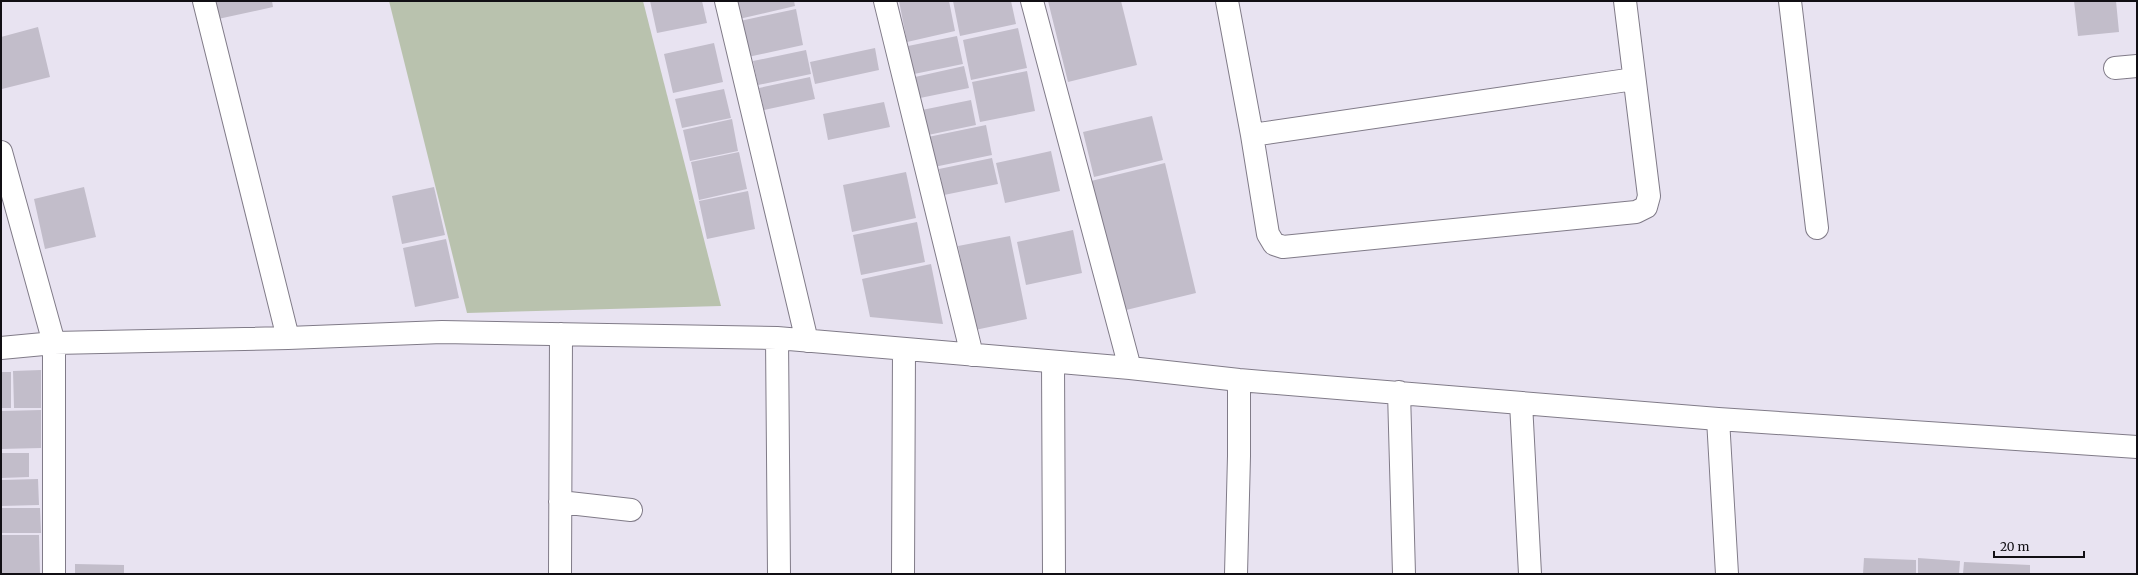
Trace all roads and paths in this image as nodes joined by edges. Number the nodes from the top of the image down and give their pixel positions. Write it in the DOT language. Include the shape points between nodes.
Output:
graph roads {
  1 [pos="204,1"];
  2 [pos="726,1"];
  3 [pos="885,1"];
  4 [pos="1032,1"];
  5 [pos="1227,1"];
  6 [pos="1625,1"];
  7 [pos="1790,1"];
  8 [pos="2137,66"];
  9 [pos="2115,68"];
  10 [pos="1634,79"];
  11 [pos="1252,135"];
  12 [pos="1,152"];
  13 [pos="1817,228"];
  14 [pos="561,334"];
  15 [pos="288,338"];
  16 [pos="777,338"];
  17 [pos="807,341"];
  18 [pos="54,344"];
  19 [pos="1,348"];
  20 [pos="904,349"];
  21 [pos="972,355"];
  22 [pos="1053,362"];
  23 [pos="1130,368"];
  24 [pos="1239,380"];
  25 [pos="1399,392"];
  26 [pos="1521,403"];
  27 [pos="1718,419"];
  28 [pos="2137,447"];
  29 [pos="560,502"];
  30 [pos="631,510"];
  31 [pos="54,574"];
  32 [pos="560,574"];
  33 [pos="779,574"];
  34 [pos="903,574"];
  35 [pos="1054,574"];
  36 [pos="1236,574"];
  37 [pos="1404,574"];
  38 [pos="1530,574"];
  39 [pos="1727,574"];
  1 -- 15 [label="street"];
  2 -- 17 [label="street"];
  3 -- 21 [label="street"];
  4 -- 23 [label="street"];
  5 -- 11 [label="street"];
  6 -- 10 [label="street"];
  7 -- 13 [label="street"];
  8 -- 9 [label="street"];
  10 -- 11 [label="street"];
  10 -- 11 [label="street" via="1649,196 1646,207 1636,212 1283,247 1274,244 1268,234"];
  12 -- 18 [label="street"];
  14 -- 15 [label="street" via="442,332"];
  14 -- 16 [label="street"];
  14 -- 29 [label="street"];
  15 -- 18 [label="street"];
  16 -- 17 [label="street"];
  16 -- 33 [label="street"];
  17 -- 20 [label="street"];
  18 -- 19 [label="street"];
  18 -- 31 [label="street"];
  20 -- 21 [label="street"];
  20 -- 34 [label="street"];
  21 -- 22 [label="street"];
  22 -- 23 [label="street"];
  22 -- 35 [label="street"];
  23 -- 24 [label="street"];
  24 -- 25 [label="street"];
  24 -- 36 [label="street"];
  25 -- 26 [label="street"];
  25 -- 37 [label="street"];
  26 -- 27 [label="street"];
  26 -- 38 [label="street"];
  27 -- 28 [label="street"];
  27 -- 39 [label="street"];
  29 -- 30 [label="street"];
  29 -- 32 [label="street"];
}
